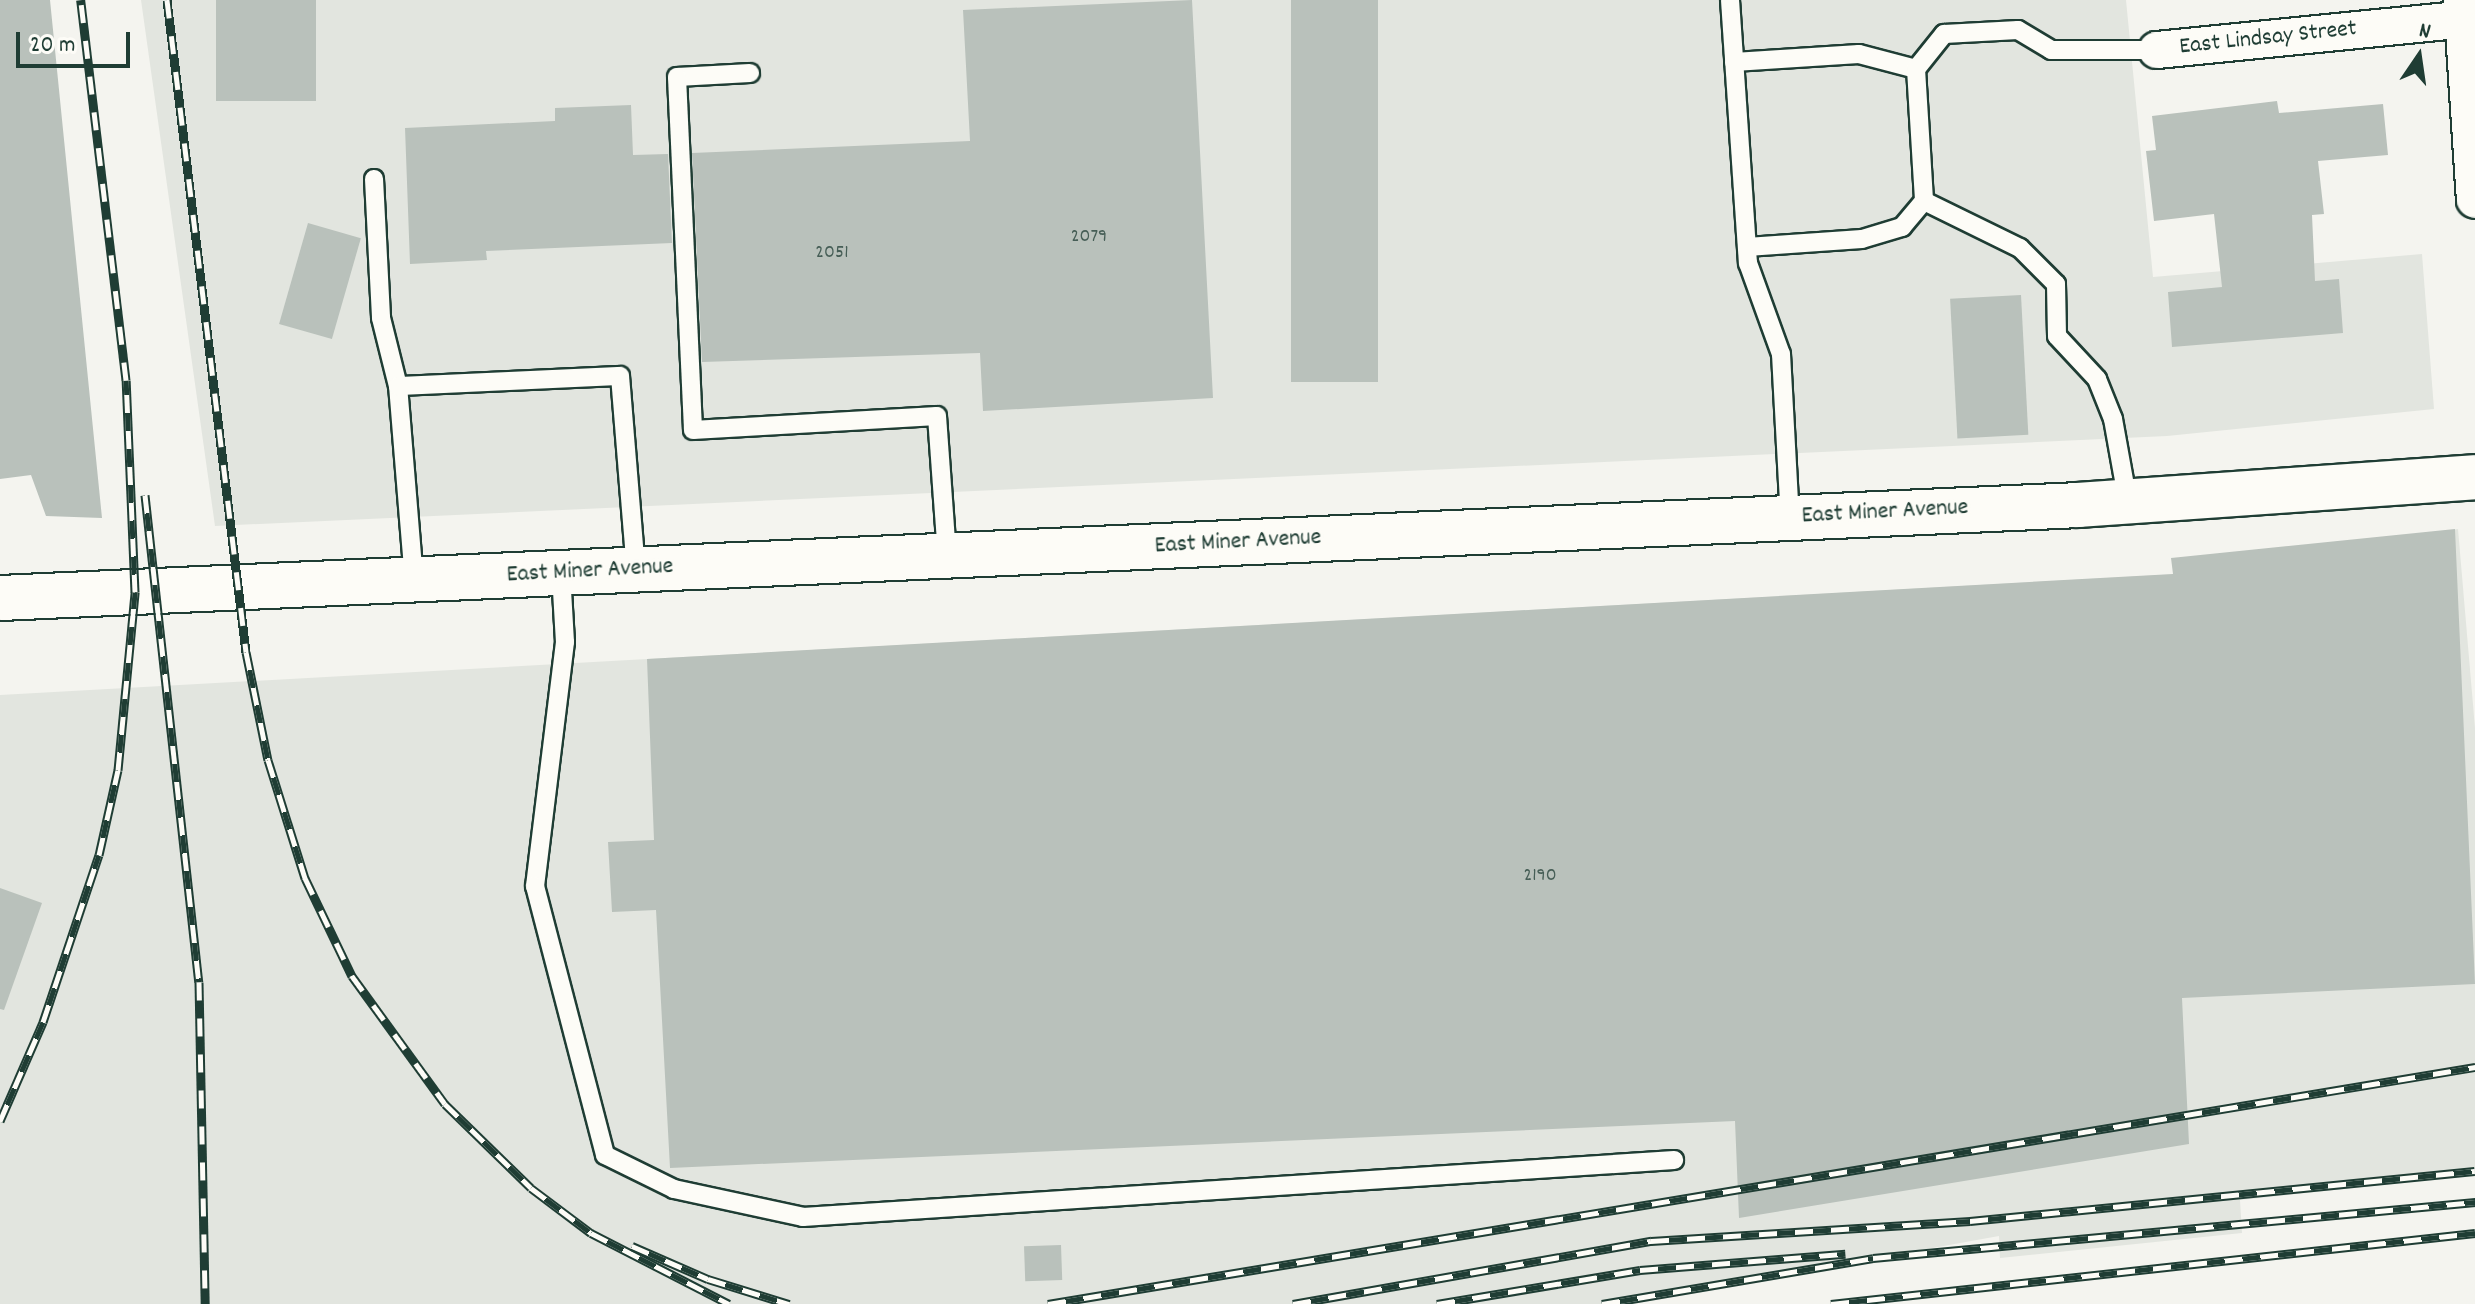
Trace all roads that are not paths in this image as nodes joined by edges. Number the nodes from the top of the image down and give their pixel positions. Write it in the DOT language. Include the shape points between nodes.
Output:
graph roads {
  1 [pos="1730,0"];
  2 [pos="2467,12"];
  3 [pos="2157,50"];
  4 [pos="1734,62"];
  5 [pos="1916,69"];
  6 [pos="750,73"];
  7 [pos="374,179"];
  8 [pos="2475,200"];
  9 [pos="1924,201"];
  10 [pos="1747,247"];
  11 [pos="398,386"];
  12 [pos="2475,477"];
  13 [pos="2128,502"];
  14 [pos="1790,518"];
  15 [pos="947,556"];
  16 [pos="636,570"];
  17 [pos="561,573"];
  18 [pos="414,580"];
  19 [pos="0,598"];
  20 [pos="1674,1160"];
  1 -- 4 [label="lane"];
  2 -- 3 [label="street, East Lindsay Street"];
  2 -- 8 [label="street"];
  3 -- 5 [label="lane" via="2051,50 2018,30 1944,34"];
  4 -- 5 [label="lane" via="1859,54"];
  4 -- 10 [label="lane"];
  5 -- 9 [label="lane"];
  6 -- 15 [label="lane" via="677,77 693,430 937,416"];
  7 -- 11 [label="lane" via="381,318"];
  9 -- 10 [label="lane" via="1902,227 1862,239"];
  9 -- 13 [label="lane" via="2020,248 2056,284 2057,336 2097,379 2113,419"];
  10 -- 14 [label="lane" via="1781,354"];
  11 -- 16 [label="lane" via="620,376"];
  11 -- 18 [label="lane"];
  12 -- 13 [label="street, East Miner Avenue"];
  13 -- 14 [label="street, East Miner Avenue"];
  14 -- 15 [label="street, East Miner Avenue"];
  15 -- 16 [label="street, East Miner Avenue"];
  16 -- 17 [label="street, East Miner Avenue"];
  17 -- 18 [label="street, East Miner Avenue"];
  17 -- 20 [label="lane" via="565,642 535,886 605,1155 674,1189 803,1217"];
  18 -- 19 [label="street, East Miner Avenue"];
}
